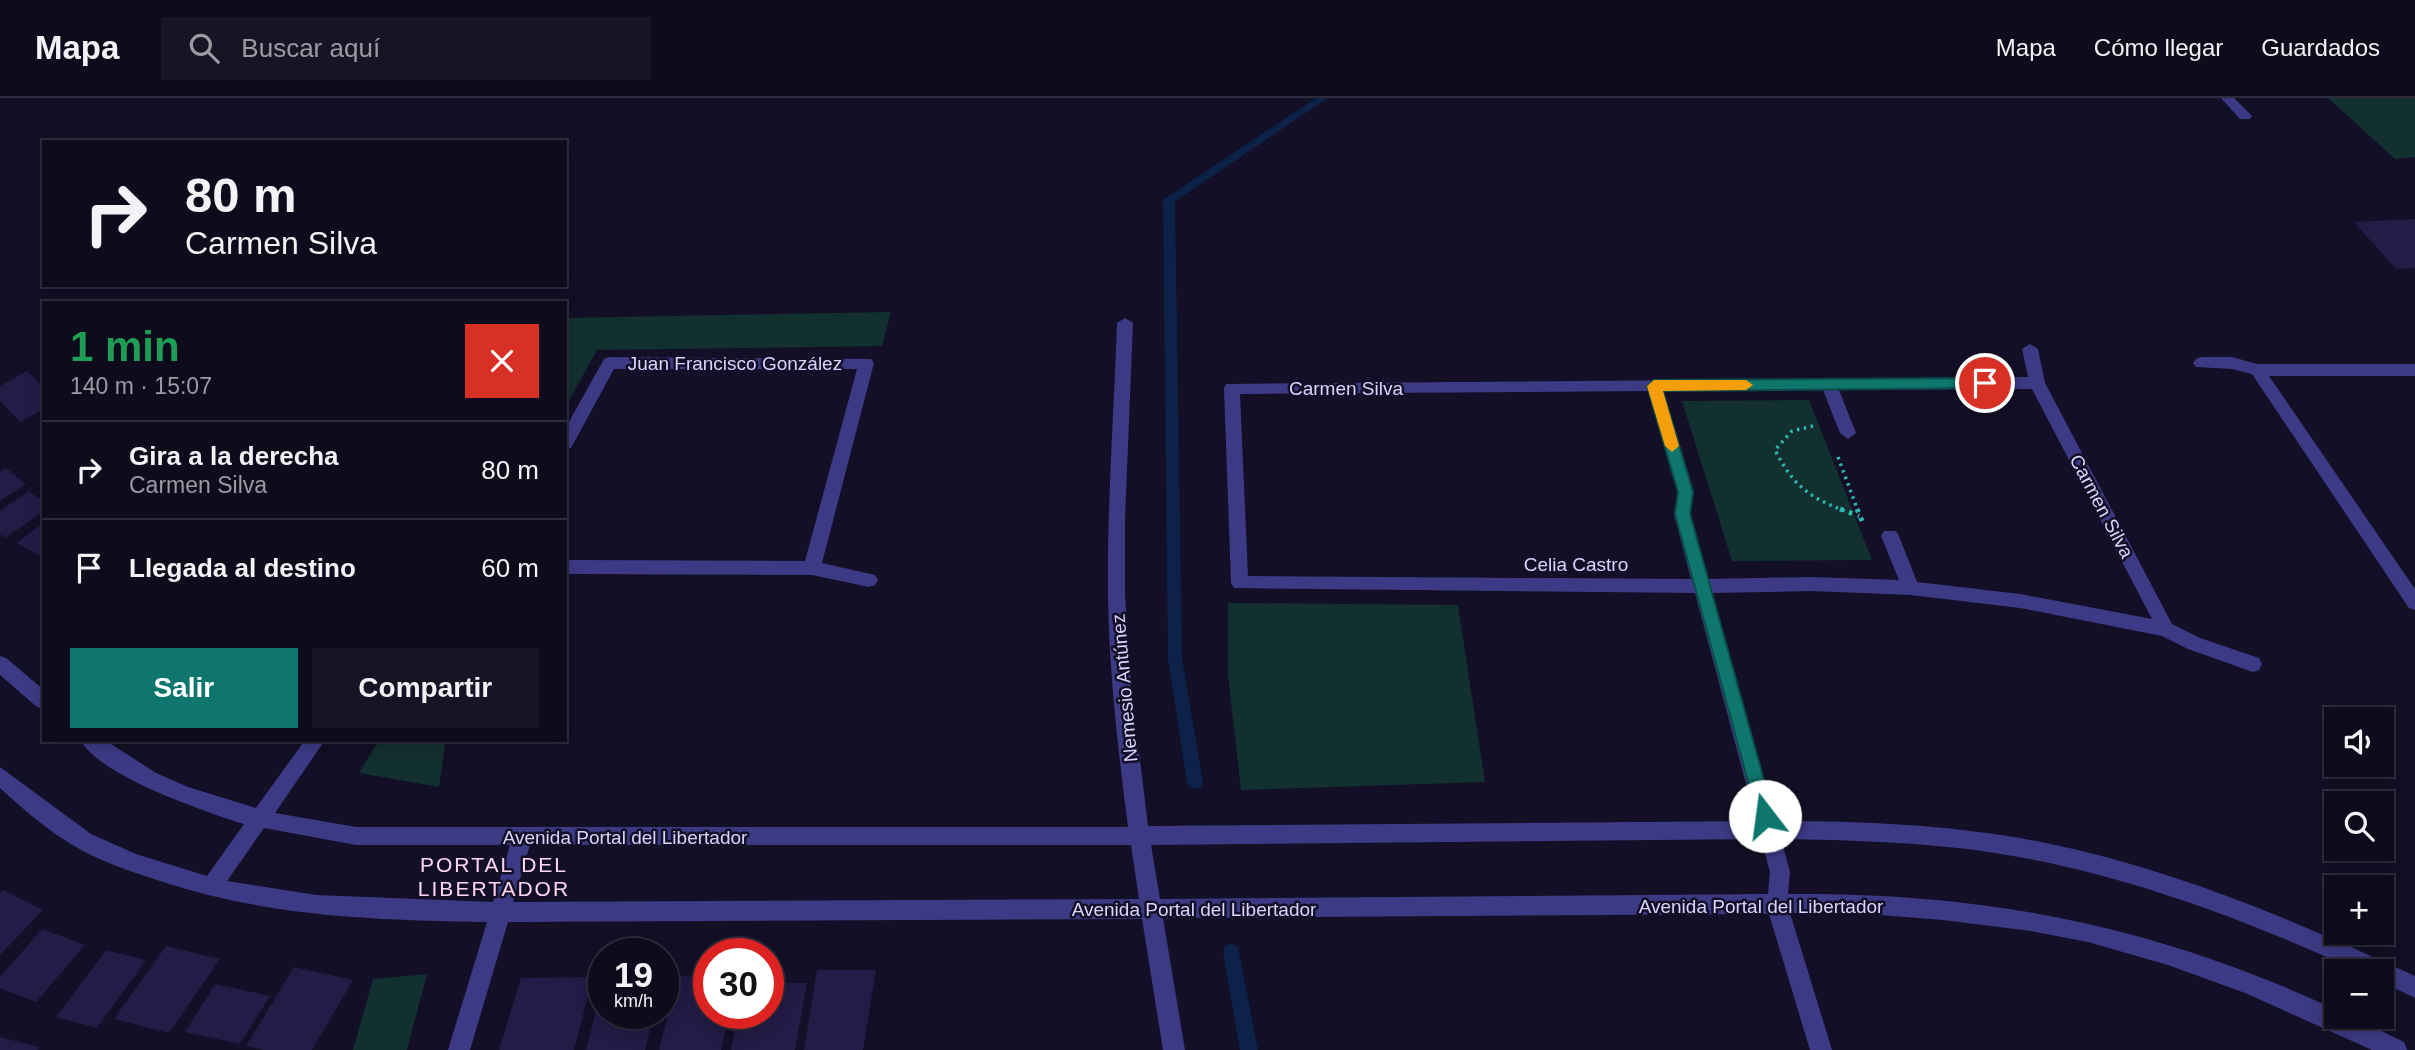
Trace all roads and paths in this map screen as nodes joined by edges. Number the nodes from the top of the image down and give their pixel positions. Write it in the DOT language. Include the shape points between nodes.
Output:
graph roads {
  1 [pos="2227,98"];
  2 [pos="2245,116"];
  3 [pos="1125,323"];
  4 [pos="2030,349"];
  5 [pos="2201,363"];
  6 [pos="2257,370"];
  7 [pos="2415,370"];
  8 [pos="2037,383"];
  9 [pos="1809,384"];
  10 [pos="1829,384"];
  11 [pos="1654,386"];
  12 [pos="1848,433"];
  13 [pos="567,440"];
  14 [pos="1833,446"];
  15 [pos="1860,516"];
  16 [pos="1865,528"];
  17 [pos="1890,536"];
  18 [pos="567,567"];
  19 [pos="812,568"];
  20 [pos="869,580"];
  21 [pos="1240,583"];
  22 [pos="1702,586"];
  23 [pos="1911,588"];
  24 [pos="2415,603"];
  25 [pos="2166,629"];
  26 [pos="0,664"];
  27 [pos="2253,664"];
  28 [pos="42,699"];
  29 [pos="92,742"];
  30 [pos="315,742"];
  31 [pos="0,776"];
  32 [pos="258,818"];
  33 [pos="1769,830"];
  34 [pos="523,836"];
  35 [pos="1139,836"];
  36 [pos="210,888"];
  37 [pos="1777,904"];
  38 [pos="1152,909"];
  39 [pos="502,913"];
  40 [pos="2415,987"];
  41 [pos="459,1050"];
  42 [pos="1174,1050"];
  43 [pos="1821,1050"];
  44 [pos="2396,1050"];
  1 -- 2 [label="street"];
  3 -- 35 [label="street, Nemesio Antúnez" via="1118,621"];
  4 -- 8 [label="street, Carmen Silva"];
  5 -- 6 [label="street" via="2232,363"];
  6 -- 7 [label="street"];
  6 -- 24 [label="street"];
  8 -- 10 [label="street, Carmen Silva"];
  8 -- 25 [label="street, Carmen Silva"];
  9 -- 10 [label="street, Carmen Silva"];
  9 -- 11 [label="street, Carmen Silva"];
  9 -- 15 [label="path" via="1824,423 1792,431 1775,450 1788,478 1816,501"];
  10 -- 12 [label="street"];
  11 -- 21 [label="street, Carmen Silva" via="1232,388"];
  11 -- 22 [label="street" via="1686,492 1682,514"];
  13 -- 19 [label="street, Juan Francisco González" via="609,363 866,363"];
  14 -- 15 [label="path"];
  15 -- 16 [label="path"];
  17 -- 23 [label="street"];
  18 -- 19 [label="street"];
  19 -- 20 [label="street"];
  21 -- 22 [label="street, Celia Castro"];
  22 -- 23 [label="street, Celia Castro"];
  22 -- 33 [label="street"];
  23 -- 25 [label="street, Celia Castro" via="2020,601"];
  25 -- 27 [label="street, Celia Castro" via="2194,645"];
  26 -- 28 [label="street"];
  29 -- 32 [label="street, Avenida Portal del Libertador" via="108,756 153,780 203,802"];
  30 -- 32 [label="street"];
  31 -- 36 [label="street, Avenida Portal del Libertador" via="46,817 85,841 129,862"];
  32 -- 34 [label="street, Avenida Portal del Libertador" via="356,836"];
  32 -- 36 [label="street"];
  33 -- 35 [label="street, Avenida Portal del Libertador"];
  33 -- 37 [label="street" via="1780,872"];
  33 -- 40 [label="street, Avenida Portal del Libertador" via="1920,835 2065,857 2150,878 2236,907"];
  34 -- 35 [label="street, Avenida Portal del Libertador"];
  34 -- 39 [label="street"];
  35 -- 38 [label="street, Nemesio Antúnez"];
  36 -- 39 [label="street, Avenida Portal del Libertador" via="322,907"];
  37 -- 38 [label="street, Avenida Portal del Libertador"];
  37 -- 43 [label="street"];
  37 -- 44 [label="street, Avenida Portal del Libertador" via="1933,909 2087,932 2240,978"];
  38 -- 39 [label="street, Avenida Portal del Libertador"];
  38 -- 42 [label="street, Nemesio Antúnez"];
  39 -- 41 [label="street"];
}
